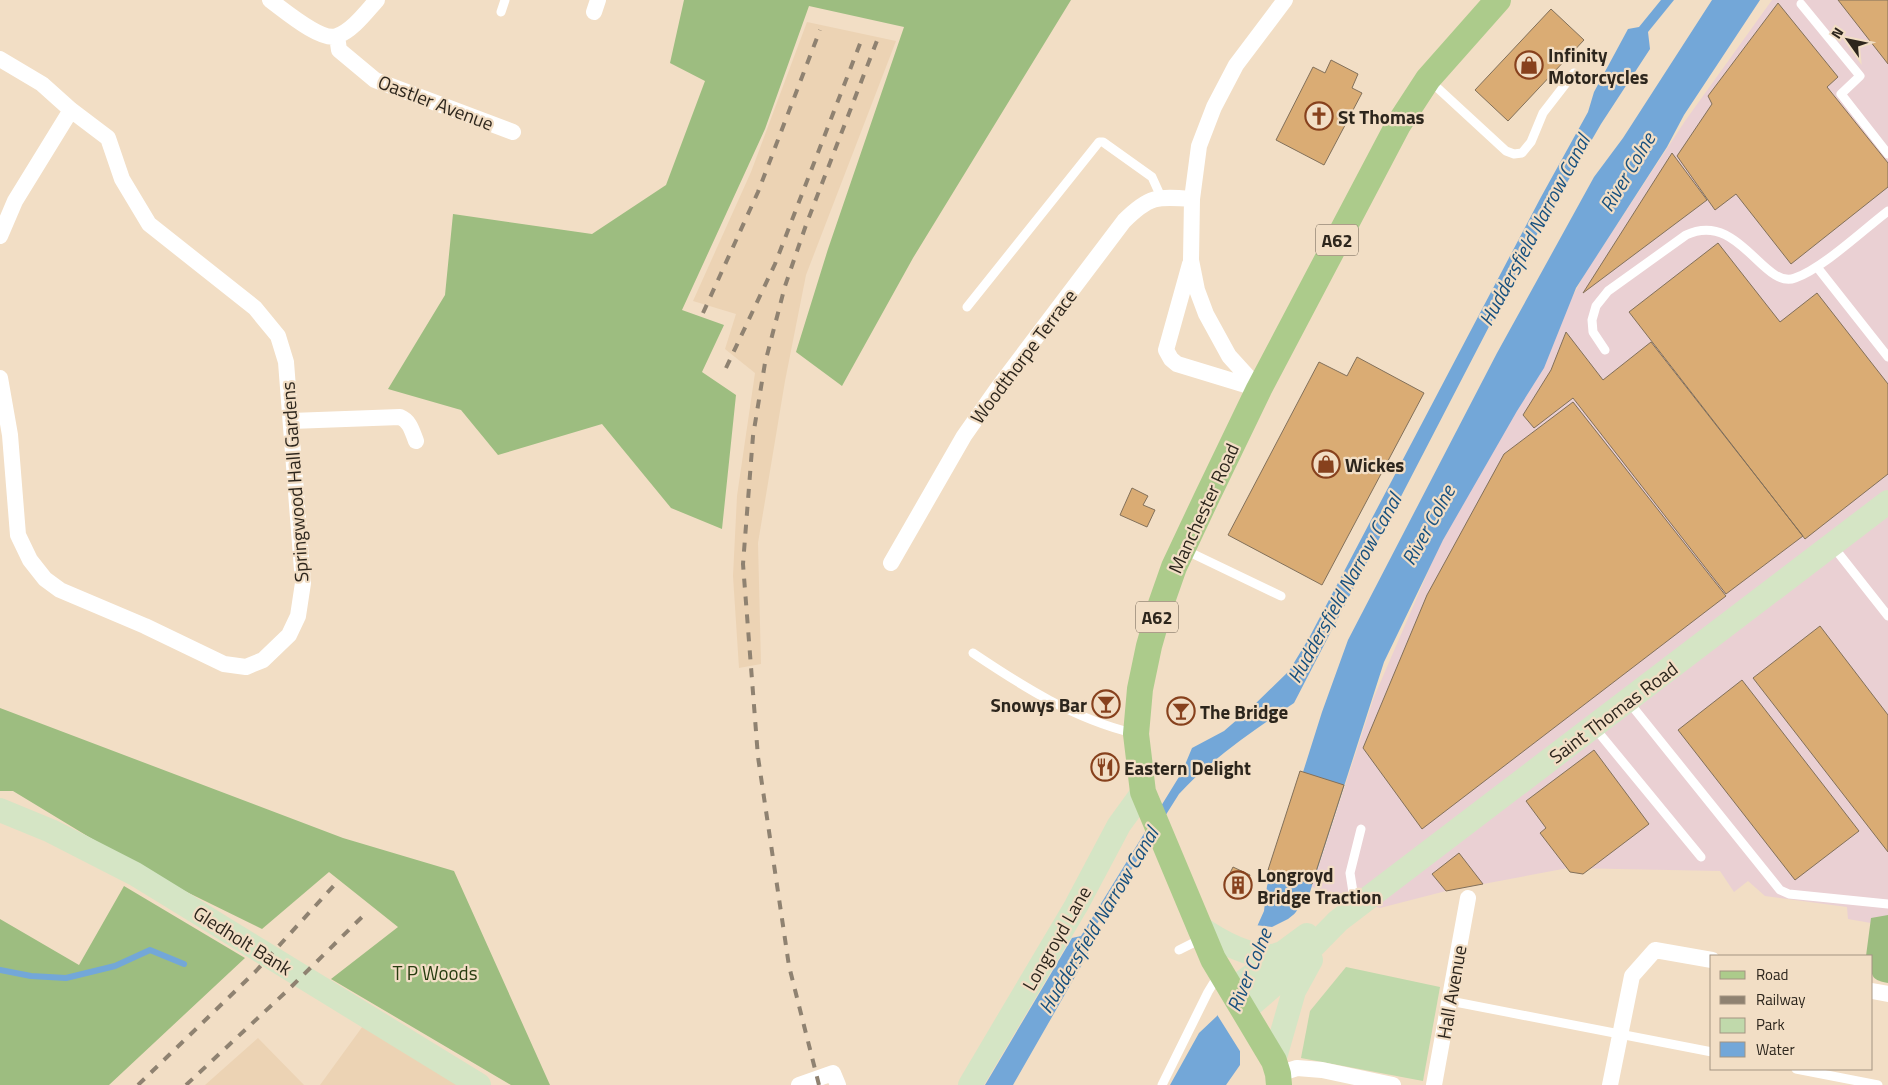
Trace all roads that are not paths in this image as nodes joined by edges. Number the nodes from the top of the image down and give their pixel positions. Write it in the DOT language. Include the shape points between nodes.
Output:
graph roads {
  1 [pos="270,0"];
  2 [pos="377,0"];
  3 [pos="505,0"];
  4 [pos="1285,0"];
  5 [pos="1498,0"];
  6 [pos="1801,4"];
  7 [pos="501,12"];
  8 [pos="337,36"];
  9 [pos="0,59"];
  10 [pos="1574,73"];
  11 [pos="1428,79"];
  12 [pos="71,110"];
  13 [pos="513,132"];
  14 [pos="1888,154"];
  15 [pos="1161,197"];
  16 [pos="1192,199"];
  17 [pos="1888,210"];
  18 [pos="0,236"];
  19 [pos="1190,260"];
  20 [pos="1817,267"];
  21 [pos="967,307"];
  22 [pos="1605,350"];
  23 [pos="1888,357"];
  24 [pos="0,378"];
  25 [pos="1259,389"];
  26 [pos="291,421"];
  27 [pos="416,441"];
  28 [pos="1888,502"];
  29 [pos="1832,545"];
  30 [pos="1182,549"];
  31 [pos="891,563"];
  32 [pos="1281,596"];
  33 [pos="1888,616"];
  34 [pos="973,653"];
  35 [pos="1628,701"];
  36 [pos="1594,727"];
  37 [pos="1136,734"];
  38 [pos="1146,797"];
  39 [pos="0,810"];
  40 [pos="1361,829"];
  41 [pos="1701,857"];
  42 [pos="1468,898"];
  43 [pos="1888,904"];
  44 [pos="1339,922"];
  45 [pos="1201,932"];
  46 [pos="1179,950"];
  47 [pos="1286,952"];
  48 [pos="1710,960"];
  49 [pos="1873,991"];
  50 [pos="1888,994"];
  51 [pos="1236,996"];
  52 [pos="1450,1001"];
  53 [pos="1620,1034"];
  54 [pos="1710,1052"];
  55 [pos="1801,1070"];
  56 [pos="1277,1073"];
  57 [pos="1354,1078"];
  58 [pos="479,1085"];
  59 [pos="799,1085"];
  60 [pos="838,1085"];
  61 [pos="970,1085"];
  62 [pos="1162,1085"];
  63 [pos="1332,1085"];
  64 [pos="1393,1085"];
  65 [pos="1434,1085"];
  66 [pos="1610,1085"];
  67 [pos="1878,1085"];
  1 -- 8 [label="street" via="320,34"];
  2 -- 8 [label="street" via="351,27"];
  3 -- 7 [label="lane"];
  4 -- 16 [label="street" via="1236,65 1214,107 1198,146"];
  5 -- 11 [label="main road, Manchester Road / A62"];
  6 -- 14 [label="lane" via="1860,76 1841,94"];
  8 -- 13 [label="street, Oastler Avenue" via="339,50 375,80"];
  9 -- 12 [label="street, Springwood Hall Gardens" via="42,84"];
  10 -- 11 [label="lane" via="1543,113 1527,148 1514,154 1506,151"];
  11 -- 25 [label="main road, Manchester Road / A62" via="1398,125"];
  12 -- 18 [label="street" via="14,201"];
  12 -- 26 [label="street, Springwood Hall Gardens" via="108,138 122,179 149,224 255,308 278,336 286,362"];
  15 -- 16 [label="street, Woodthorpe Terrace"];
  15 -- 21 [label="lane" via="1145,170 1099,142"];
  15 -- 31 [label="street, Woodthorpe Terrace" via="1138,207 1124,221 997,388 959,443"];
  16 -- 19 [label="street"];
  17 -- 20 [label="lane"];
  19 -- 25 [label="street" via="1197,290 1216,334 1230,356"];
  19 -- 25 [label="street" via="1166,350 1177,364"];
  20 -- 22 [label="lane" via="1793,280 1780,277 1734,239 1714,230 1697,230 1608,291 1596,306 1592,320 1594,332"];
  20 -- 23 [label="lane"];
  24 -- 26 [label="street, Springwood Hall Gardens" via="10,435 18,536 30,560 60,590 224,664 246,667 263,660 289,635 298,616 302,583"];
  25 -- 30 [label="main road, Manchester Road / A62"];
  26 -- 27 [label="street" via="400,417 410,425"];
  28 -- 29 [label="main road, Saint Thomas Road"];
  29 -- 33 [label="lane"];
  29 -- 35 [label="main road, Saint Thomas Road"];
  30 -- 32 [label="lane"];
  30 -- 37 [label="main road, Manchester Road / A62" via="1149,646 1140,689"];
  34 -- 37 [label="lane" via="1068,711 1110,728"];
  35 -- 36 [label="main road, Saint Thomas Road"];
  35 -- 43 [label="lane" via="1780,890 1789,894"];
  36 -- 41 [label="lane"];
  36 -- 44 [label="main road, Saint Thomas Road"];
  37 -- 38 [label="main road, Manchester Road / A62"];
  38 -- 45 [label="main road, Manchester Road / A62"];
  38 -- 61 [label="main road, Longroyd Lane" via="1119,825 1076,906"];
  39 -- 58 [label="main road, Gledholt Bank" via="51,831 135,874"];
  40 -- 44 [label="lane"];
  42 -- 52 [label="street, Hall Avenue"];
  44 -- 47 [label="main road, Saint Thomas Road" via="1319,926"];
  44 -- 51 [label="main road, Saint Thomas Road" via="1272,986"];
  44 -- 56 [label="main road" via="1294,991"];
  45 -- 46 [label="lane"];
  45 -- 47 [label="main road" via="1238,948 1272,956"];
  45 -- 51 [label="main road, Manchester Road / A62"];
  47 -- 51 [label="main road, Saint Thomas Road"];
  48 -- 53 [label="street" via="1654,950 1632,976"];
  49 -- 50 [label="street"];
  51 -- 56 [label="main road, Manchester Road / A62"];
  51 -- 62 [label="lane" via="1208,992"];
  52 -- 53 [label="lane"];
  52 -- 65 [label="street, Hall Avenue"];
  53 -- 54 [label="lane"];
  53 -- 66 [label="street"];
  55 -- 67 [label="lane"];
  56 -- 57 [label="street" via="1298,1068 1331,1071"];
  57 -- 63 [label="street"];
  57 -- 64 [label="street"];
  59 -- 60 [label="street" via="833,1074"];
}
